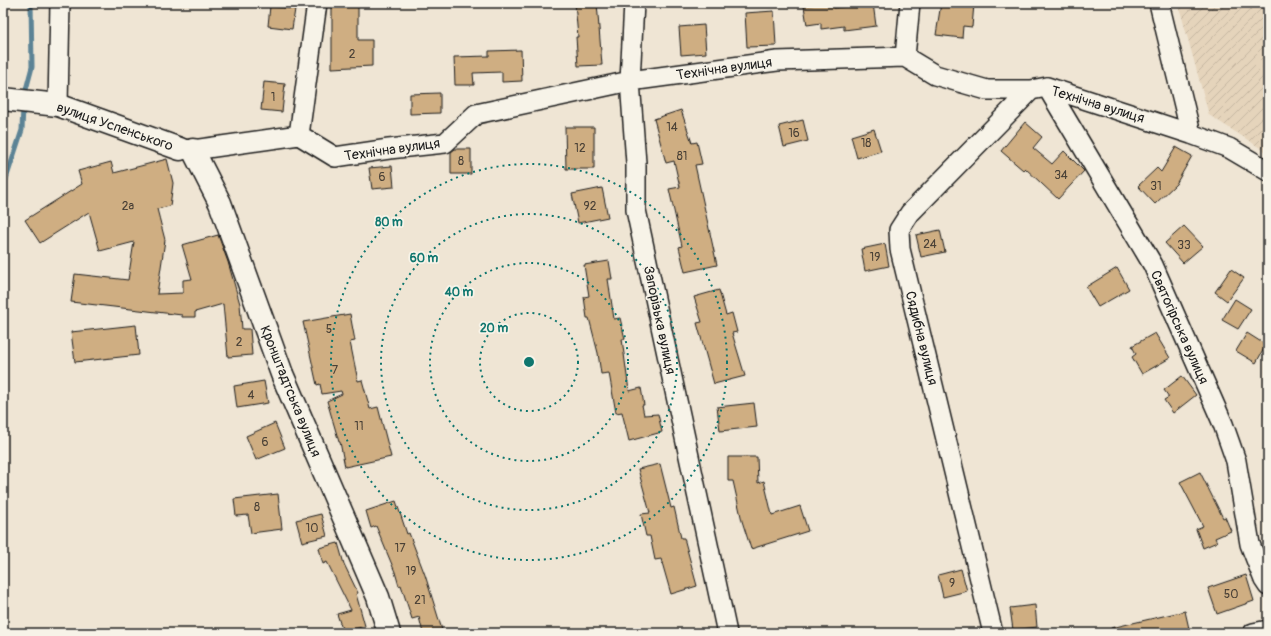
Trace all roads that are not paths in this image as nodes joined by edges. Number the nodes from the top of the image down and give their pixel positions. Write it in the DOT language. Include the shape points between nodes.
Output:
graph roads {
  1 [pos="60,3"];
  2 [pos="317,3"];
  3 [pos="634,3"];
  4 [pos="910,3"];
  5 [pos="1159,3"];
  6 [pos="905,57"];
  7 [pos="630,81"];
  8 [pos="1039,89"];
  9 [pos="3,99"];
  10 [pos="58,104"];
  11 [pos="1191,134"];
  12 [pos="299,135"];
  13 [pos="186,150"];
  14 [pos="1268,171"];
  15 [pos="1268,586"];
  16 [pos="1268,630"];
  17 [pos="389,633"];
  18 [pos="727,633"];
  19 [pos="993,633"];
  20 [pos="1253,633"];
  1 -- 10 [label="street"];
  2 -- 12 [label="street"];
  3 -- 7 [label="street, Запорізька вулиця"];
  4 -- 6 [label="street"];
  5 -- 11 [label="street"];
  6 -- 7 [label="street, Технічна вулиця" via="777,61"];
  6 -- 8 [label="street, Технічна вулиця" via="935,75 986,90"];
  7 -- 12 [label="street, Технічна вулиця" via="476,114 445,143 335,157"];
  7 -- 18 [label="street, Запорізька вулиця" via="636,163 636,210"];
  8 -- 11 [label="street, Технічна вулиця"];
  8 -- 15 [label="street, Святогірська вулиця" via="1153,265 1223,424 1236,461 1250,544"];
  8 -- 19 [label="street, Сядибна вулиця" via="910,213 899,230 900,249"];
  9 -- 10 [label="street, вулиця Успенського"];
  10 -- 13 [label="street, вулиця Успенського"];
  11 -- 14 [label="street, Технічна вулиця" via="1229,148"];
  12 -- 13 [label="street"];
  13 -- 17 [label="street, Кронштадтська вулиця" via="220,203 282,374 378,597"];
  16 -- 20 [label="street"];
}
